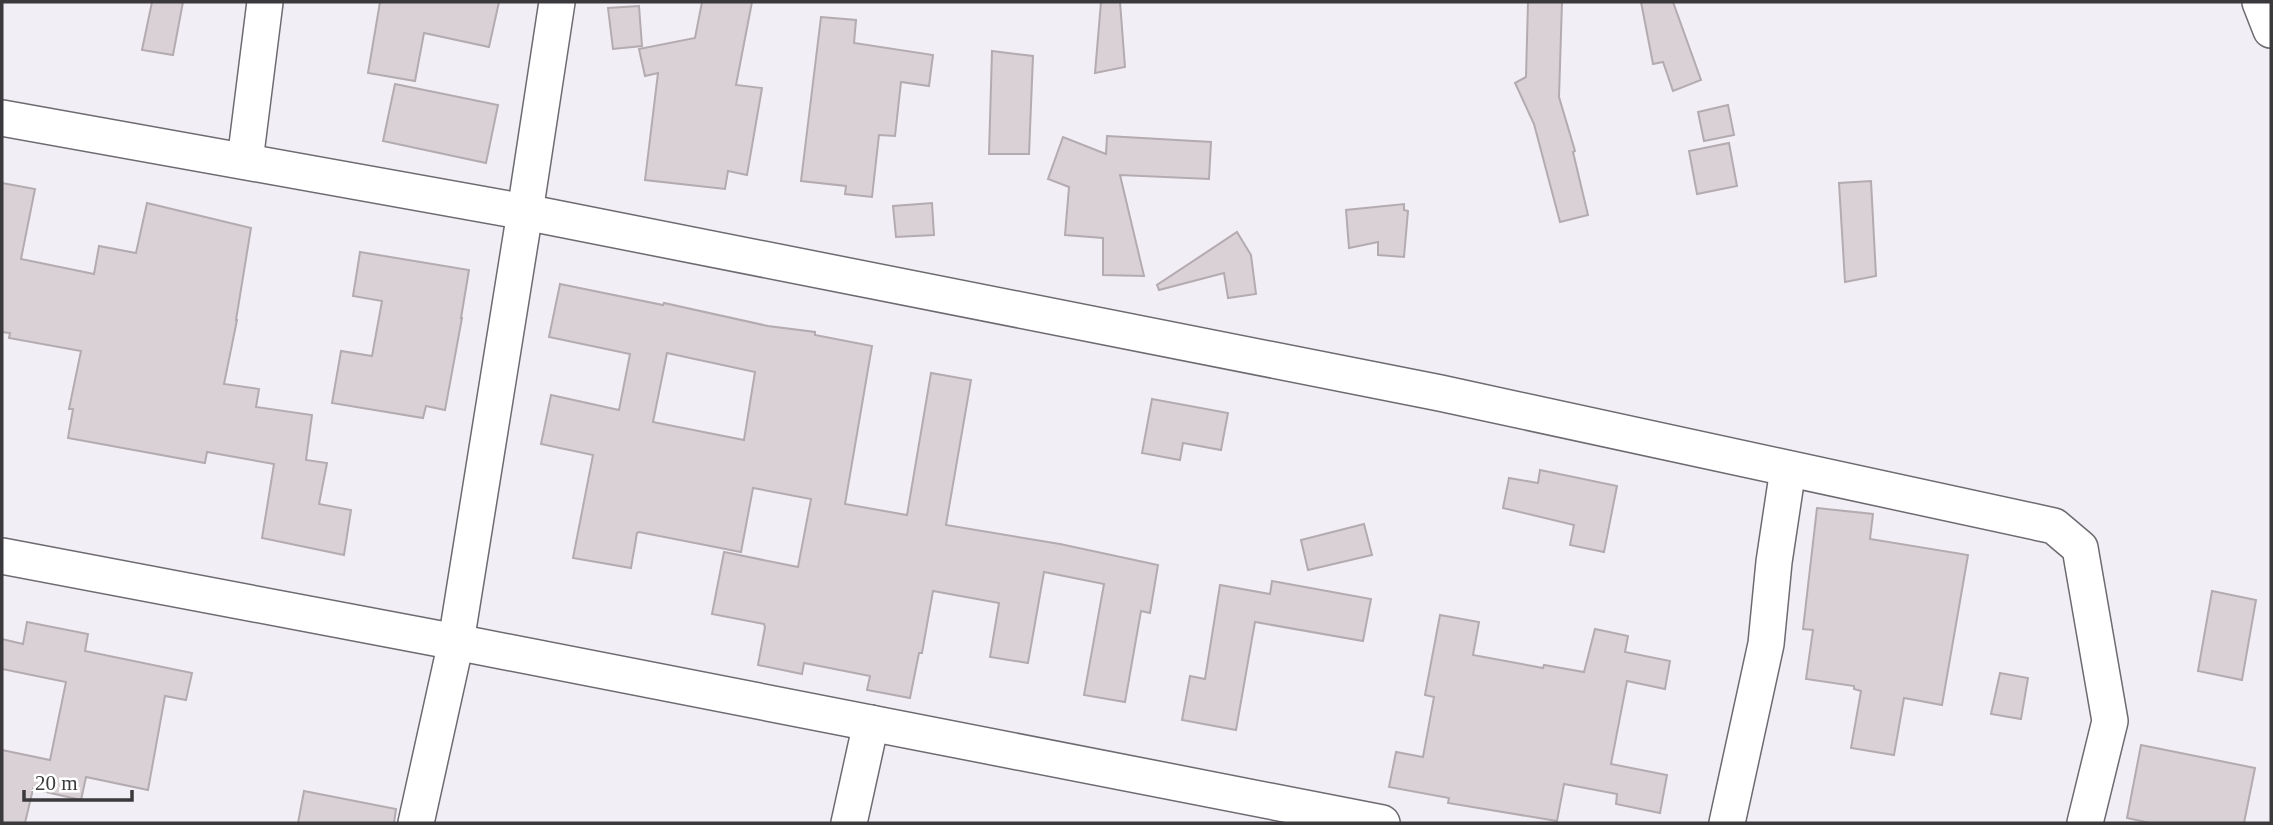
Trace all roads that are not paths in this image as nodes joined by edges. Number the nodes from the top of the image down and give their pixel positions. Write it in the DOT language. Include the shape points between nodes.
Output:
graph roads {
  1 [pos="265,2"];
  2 [pos="557,2"];
  3 [pos="2260,2"];
  4 [pos="2271,30"];
  5 [pos="2,118"];
  6 [pos="245,161"];
  7 [pos="526,212"];
  8 [pos="1788,469"];
  9 [pos="2,556"];
  10 [pos="456,642"];
  11 [pos="871,723"];
  12 [pos="416,823"];
  13 [pos="849,823"];
  14 [pos="1381,823"];
  15 [pos="1727,823"];
  16 [pos="2085,823"];
  1 -- 6 [label="street"];
  2 -- 7 [label="street"];
  3 -- 4 [label="street"];
  5 -- 6 [label="street"];
  6 -- 7 [label="street"];
  7 -- 8 [label="street" via="1440,393"];
  7 -- 10 [label="street"];
  8 -- 15 [label="street" via="1766,645"];
  8 -- 16 [label="street" via="2053,526 2080,548 2110,721"];
  9 -- 10 [label="street"];
  10 -- 11 [label="street"];
  10 -- 12 [label="street"];
  11 -- 13 [label="street"];
  11 -- 14 [label="street"];
}
